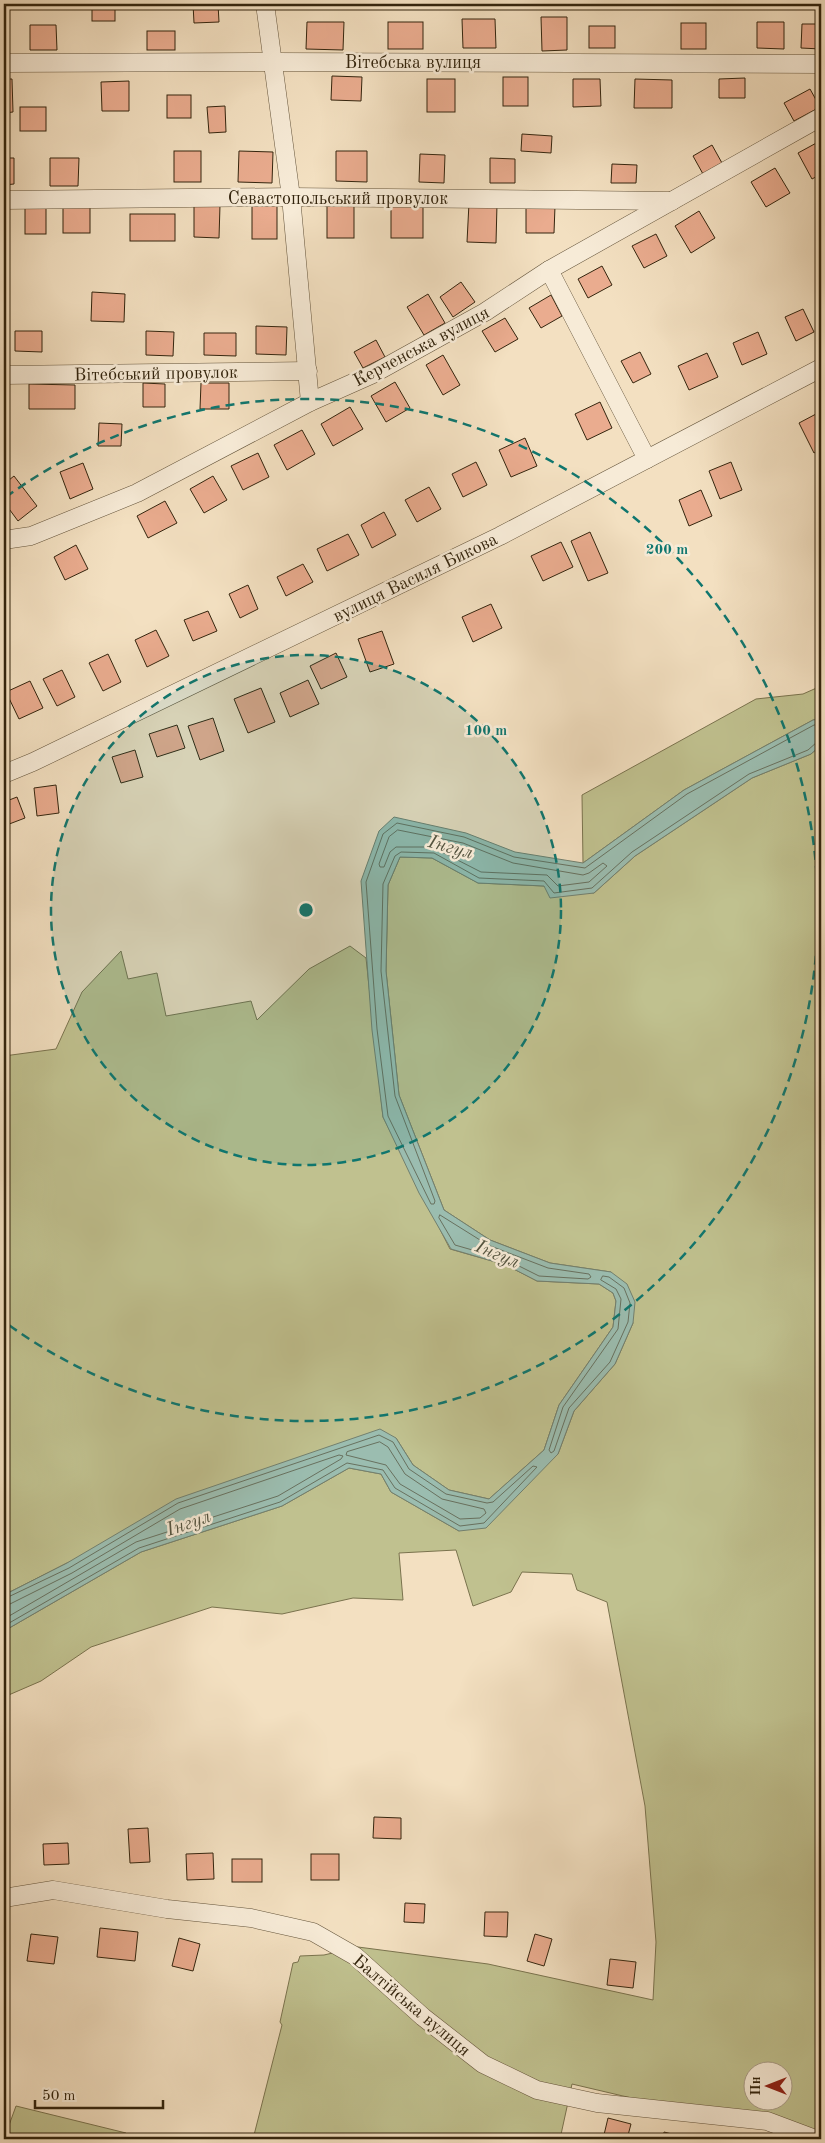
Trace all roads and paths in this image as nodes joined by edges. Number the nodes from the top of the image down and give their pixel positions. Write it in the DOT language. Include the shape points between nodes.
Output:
graph roads {
  1 [pos="265,4"];
  2 [pos="273,62"];
  3 [pos="4,63"];
  4 [pos="821,64"];
  5 [pos="821,117"];
  6 [pos="291,196"];
  7 [pos="4,200"];
  8 [pos="673,201"];
  9 [pos="548,270"];
  10 [pos="821,368"];
  11 [pos="308,371"];
  12 [pos="4,375"];
  13 [pos="310,402"];
  14 [pos="647,459"];
  15 [pos="4,540"];
  16 [pos="4,774"];
  17 [pos="4,1898"];
  18 [pos="815,2139"];
  1 -- 2 [label="street"];
  2 -- 3 [label="street, Вітебська вулиця"];
  2 -- 4 [label="street, Вітебська вулиця"];
  2 -- 6 [label="street"];
  5 -- 8 [label="street, Керченська вулиця"];
  6 -- 7 [label="street, Севастопольський провулок"];
  6 -- 8 [label="street, Севастопольський провулок"];
  6 -- 11 [label="street"];
  8 -- 9 [label="street, Керченська вулиця"];
  9 -- 13 [label="street, Керченська вулиця" via="486,312 373,374"];
  9 -- 14 [label="street"];
  10 -- 14 [label="street, вулиця Василя Бикова"];
  11 -- 12 [label="street, Вітебський провулок"];
  11 -- 13 [label="street"];
  13 -- 15 [label="street, Керченська вулиця" via="137,492 32,536"];
  14 -- 16 [label="street, вулиця Василя Бикова" via="500,536"];
  17 -- 18 [label="street, Балтійська вулиця" via="53,1890 251,1918 313,1932 355,1956 423,2017 484,2064 537,2090 596,2103 768,2121"];
}
